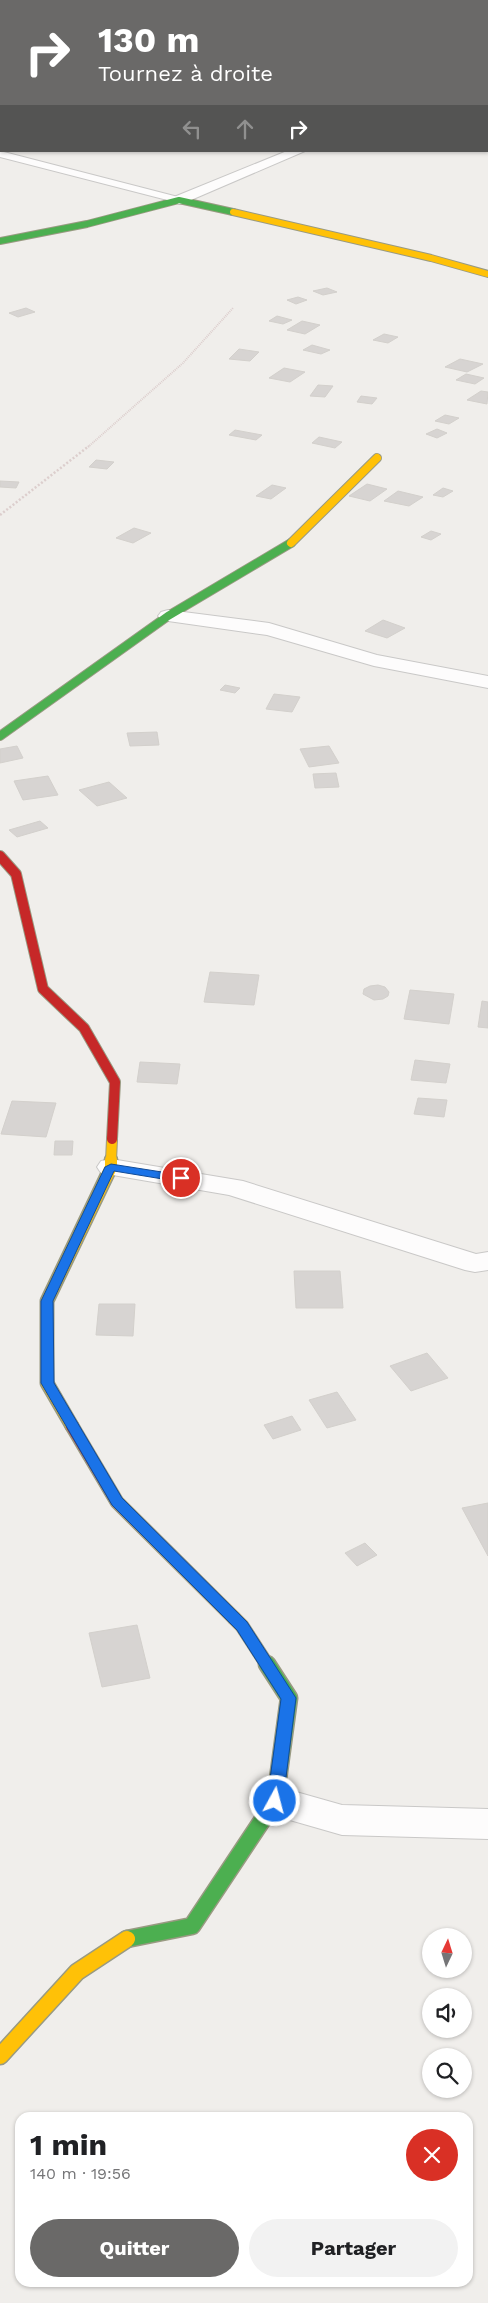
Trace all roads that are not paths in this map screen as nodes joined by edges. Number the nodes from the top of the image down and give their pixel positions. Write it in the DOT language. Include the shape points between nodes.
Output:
graph roads {
  1 [pos="297,152"];
  2 [pos="0,154"];
  3 [pos="180,200"];
  4 [pos="0,241"];
  5 [pos="488,274"];
  6 [pos="377,458"];
  7 [pos="168,616"];
  8 [pos="488,682"];
  9 [pos="0,736"];
  10 [pos="0,856"];
  11 [pos="111,1167"];
  12 [pos="488,1261"];
  13 [pos="275,1801"];
  14 [pos="488,1824"];
  15 [pos="0,2056"];
  1 -- 3 [label="street"];
  2 -- 3 [label="lane"];
  3 -- 4 [label="street" via="96,222"];
  3 -- 5 [label="street"];
  6 -- 7 [label="street" via="286,548"];
  7 -- 8 [label="street" via="269,629 374,660"];
  7 -- 9 [label="street"];
  10 -- 11 [label="street" via="16,874 43,990 84,1028 115,1082"];
  11 -- 12 [label="street" via="233,1187 475,1263"];
  11 -- 13 [label="street" via="47,1301 47,1383 117,1502 242,1626 289,1698"];
  13 -- 14 [label="street" via="342,1820"];
  13 -- 15 [label="street" via="192,1926 123,1940 77,1972"];
}
